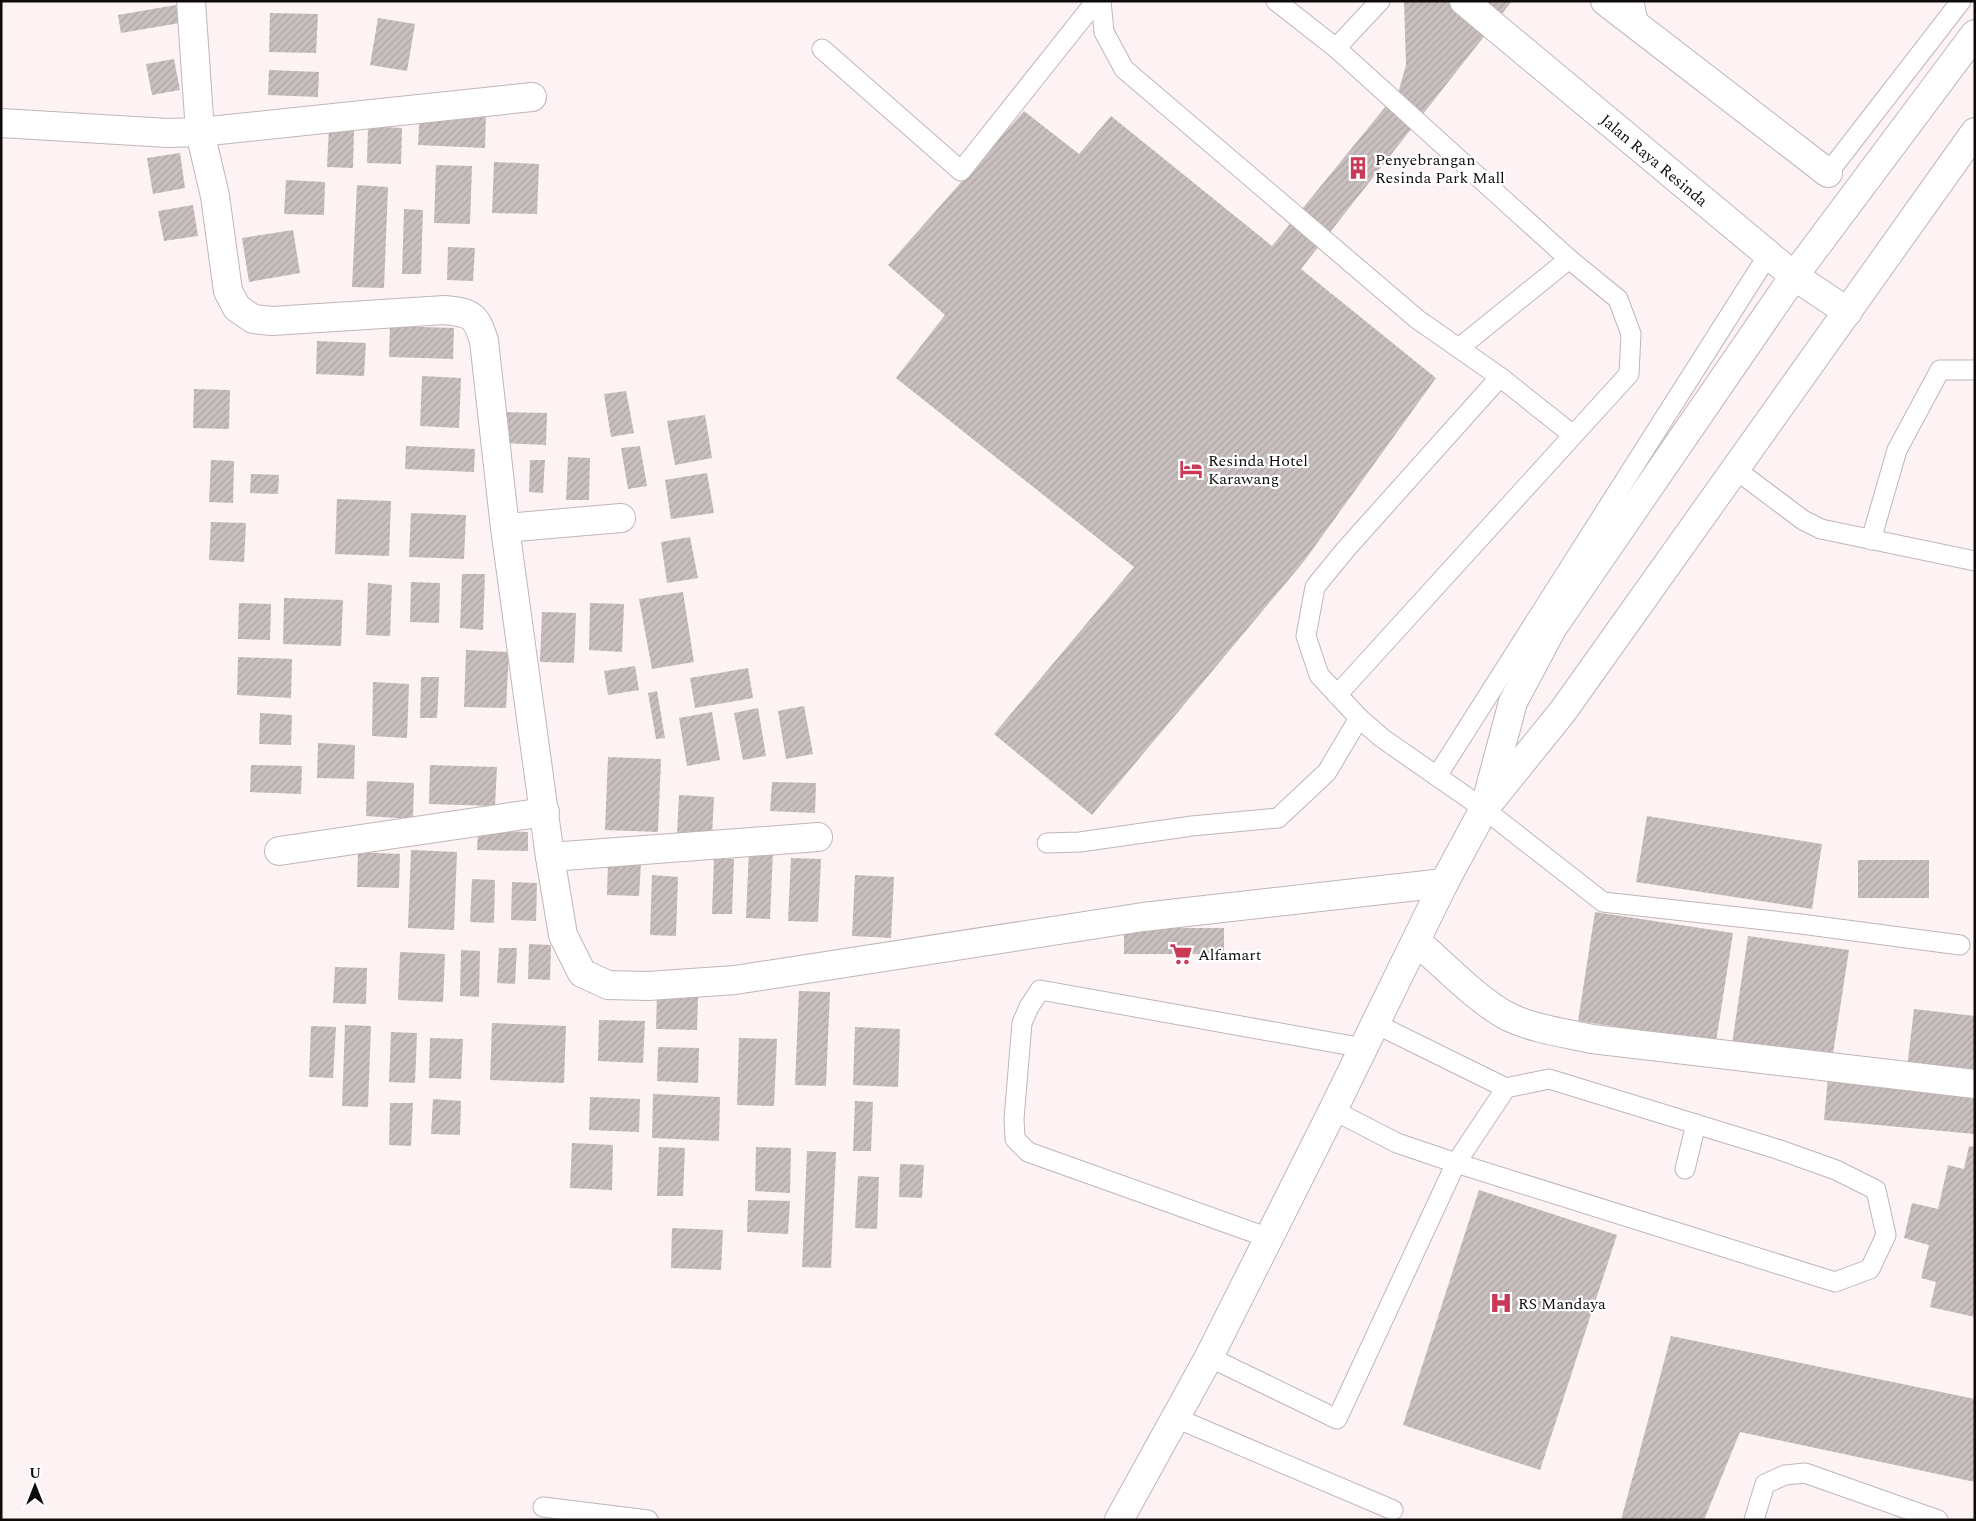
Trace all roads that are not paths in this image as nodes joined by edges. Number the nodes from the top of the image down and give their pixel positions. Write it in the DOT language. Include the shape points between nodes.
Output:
graph roads {
  1 [pos="191,1"];
  2 [pos="1096,1"];
  3 [pos="1101,1"];
  4 [pos="1276,1"];
  5 [pos="1380,1"];
  6 [pos="1464,1"];
  7 [pos="1605,1"];
  8 [pos="1961,1"];
  9 [pos="1636,14"];
  10 [pos="1975,34"];
  11 [pos="1336,48"];
  12 [pos="822,49"];
  13 [pos="532,97"];
  14 [pos="1,123"];
  15 [pos="200,132"];
  16 [pos="1975,132"];
  17 [pos="1828,173"];
  18 [pos="1768,255"];
  19 [pos="1569,259"];
  20 [pos="1794,276"];
  21 [pos="1848,312"];
  22 [pos="1459,348"];
  23 [pos="1975,370"];
  24 [pos="1500,377"];
  25 [pos="1573,435"];
  26 [pos="1735,469"];
  27 [pos="621,518"];
  28 [pos="505,528"];
  29 [pos="1871,540"];
  30 [pos="1975,561"];
  31 [pos="1337,695"];
  32 [pos="1359,718"];
  33 [pos="1436,776"];
  34 [pos="1484,809"];
  35 [pos="545,812"];
  36 [pos="818,837"];
  37 [pos="1047,843"];
  38 [pos="279,851"];
  39 [pos="550,857"];
  40 [pos="1444,883"];
  41 [pos="1416,941"];
  42 [pos="1960,945"];
  43 [pos="1376,1024"];
  44 [pos="1364,1048"];
  45 [pos="1975,1084"];
  46 [pos="1506,1088"];
  47 [pos="1334,1110"];
  48 [pos="1696,1124"];
  49 [pos="1456,1162"];
  50 [pos="1685,1169"];
  51 [pos="1269,1238"];
  52 [pos="1209,1357"];
  53 [pos="1176,1418"];
  54 [pos="543,1508"];
  55 [pos="1393,1510"];
  56 [pos="1124,1518"];
  57 [pos="648,1520"];
  58 [pos="1754,1520"];
  59 [pos="1938,1520"];
  1 -- 15 [label="street"];
  2 -- 12 [label="lane" via="961,171"];
  3 -- 22 [label="lane" via="1104,32 1124,69 1417,320"];
  4 -- 11 [label="lane"];
  5 -- 11 [label="lane"];
  6 -- 18 [label="street, Jalan Raya Resinda"];
  7 -- 9 [label="street"];
  8 -- 17 [label="lane"];
  9 -- 17 [label="street"];
  10 -- 20 [label="street"];
  11 -- 19 [label="lane"];
  13 -- 15 [label="street"];
  14 -- 15 [label="street"];
  15 -- 28 [label="street" via="215,196 228,291 237,308 254,320 445,310 466,312 479,324 484,341"];
  16 -- 21 [label="street"];
  18 -- 20 [label="street, Jalan Raya Resinda"];
  18 -- 33 [label="lane"];
  19 -- 22 [label="lane"];
  19 -- 25 [label="lane" via="1618,299 1631,334 1628,374"];
  20 -- 21 [label="street, Jalan Raya Resinda"];
  20 -- 34 [label="street" via="1553,627 1512,702"];
  21 -- 26 [label="street"];
  22 -- 24 [label="lane"];
  23 -- 29 [label="lane" via="1940,370 1897,450"];
  24 -- 25 [label="lane"];
  24 -- 31 [label="lane" via="1316,587 1306,636 1319,675"];
  25 -- 31 [label="lane"];
  26 -- 29 [label="lane" via="1802,520 1821,529"];
  26 -- 34 [label="street" via="1563,711"];
  27 -- 28 [label="street"];
  28 -- 35 [label="street"];
  29 -- 30 [label="lane"];
  31 -- 32 [label="lane"];
  32 -- 33 [label="lane"];
  32 -- 37 [label="lane" via="1327,772 1278,818 1080,842"];
  33 -- 34 [label="lane"];
  34 -- 40 [label="street"];
  34 -- 42 [label="lane" via="1603,902"];
  35 -- 38 [label="street"];
  35 -- 39 [label="street"];
  36 -- 39 [label="street"];
  39 -- 40 [label="street" via="563,935 582,973 608,985 648,986 736,980 1143,917"];
  40 -- 41 [label="street"];
  41 -- 43 [label="street"];
  41 -- 45 [label="street" via="1486,1002 1510,1017 1536,1026 1592,1039"];
  43 -- 44 [label="street"];
  43 -- 46 [label="lane"];
  44 -- 47 [label="street"];
  44 -- 51 [label="lane" via="1040,990 1029,1007 1022,1023 1014,1119 1015,1139 1028,1152"];
  46 -- 48 [label="lane" via="1549,1079"];
  46 -- 49 [label="lane"];
  47 -- 49 [label="lane" via="1397,1143"];
  47 -- 51 [label="street"];
  48 -- 49 [label="lane" via="1836,1170 1876,1190 1886,1234 1870,1269 1835,1282"];
  48 -- 50 [label="lane"];
  49 -- 52 [label="lane" via="1337,1419"];
  51 -- 52 [label="street"];
  52 -- 53 [label="street"];
  53 -- 55 [label="lane"];
  53 -- 56 [label="street"];
  54 -- 57 [label="lane"];
  58 -- 59 [label="lane" via="1765,1484 1784,1475 1805,1473"];
}
